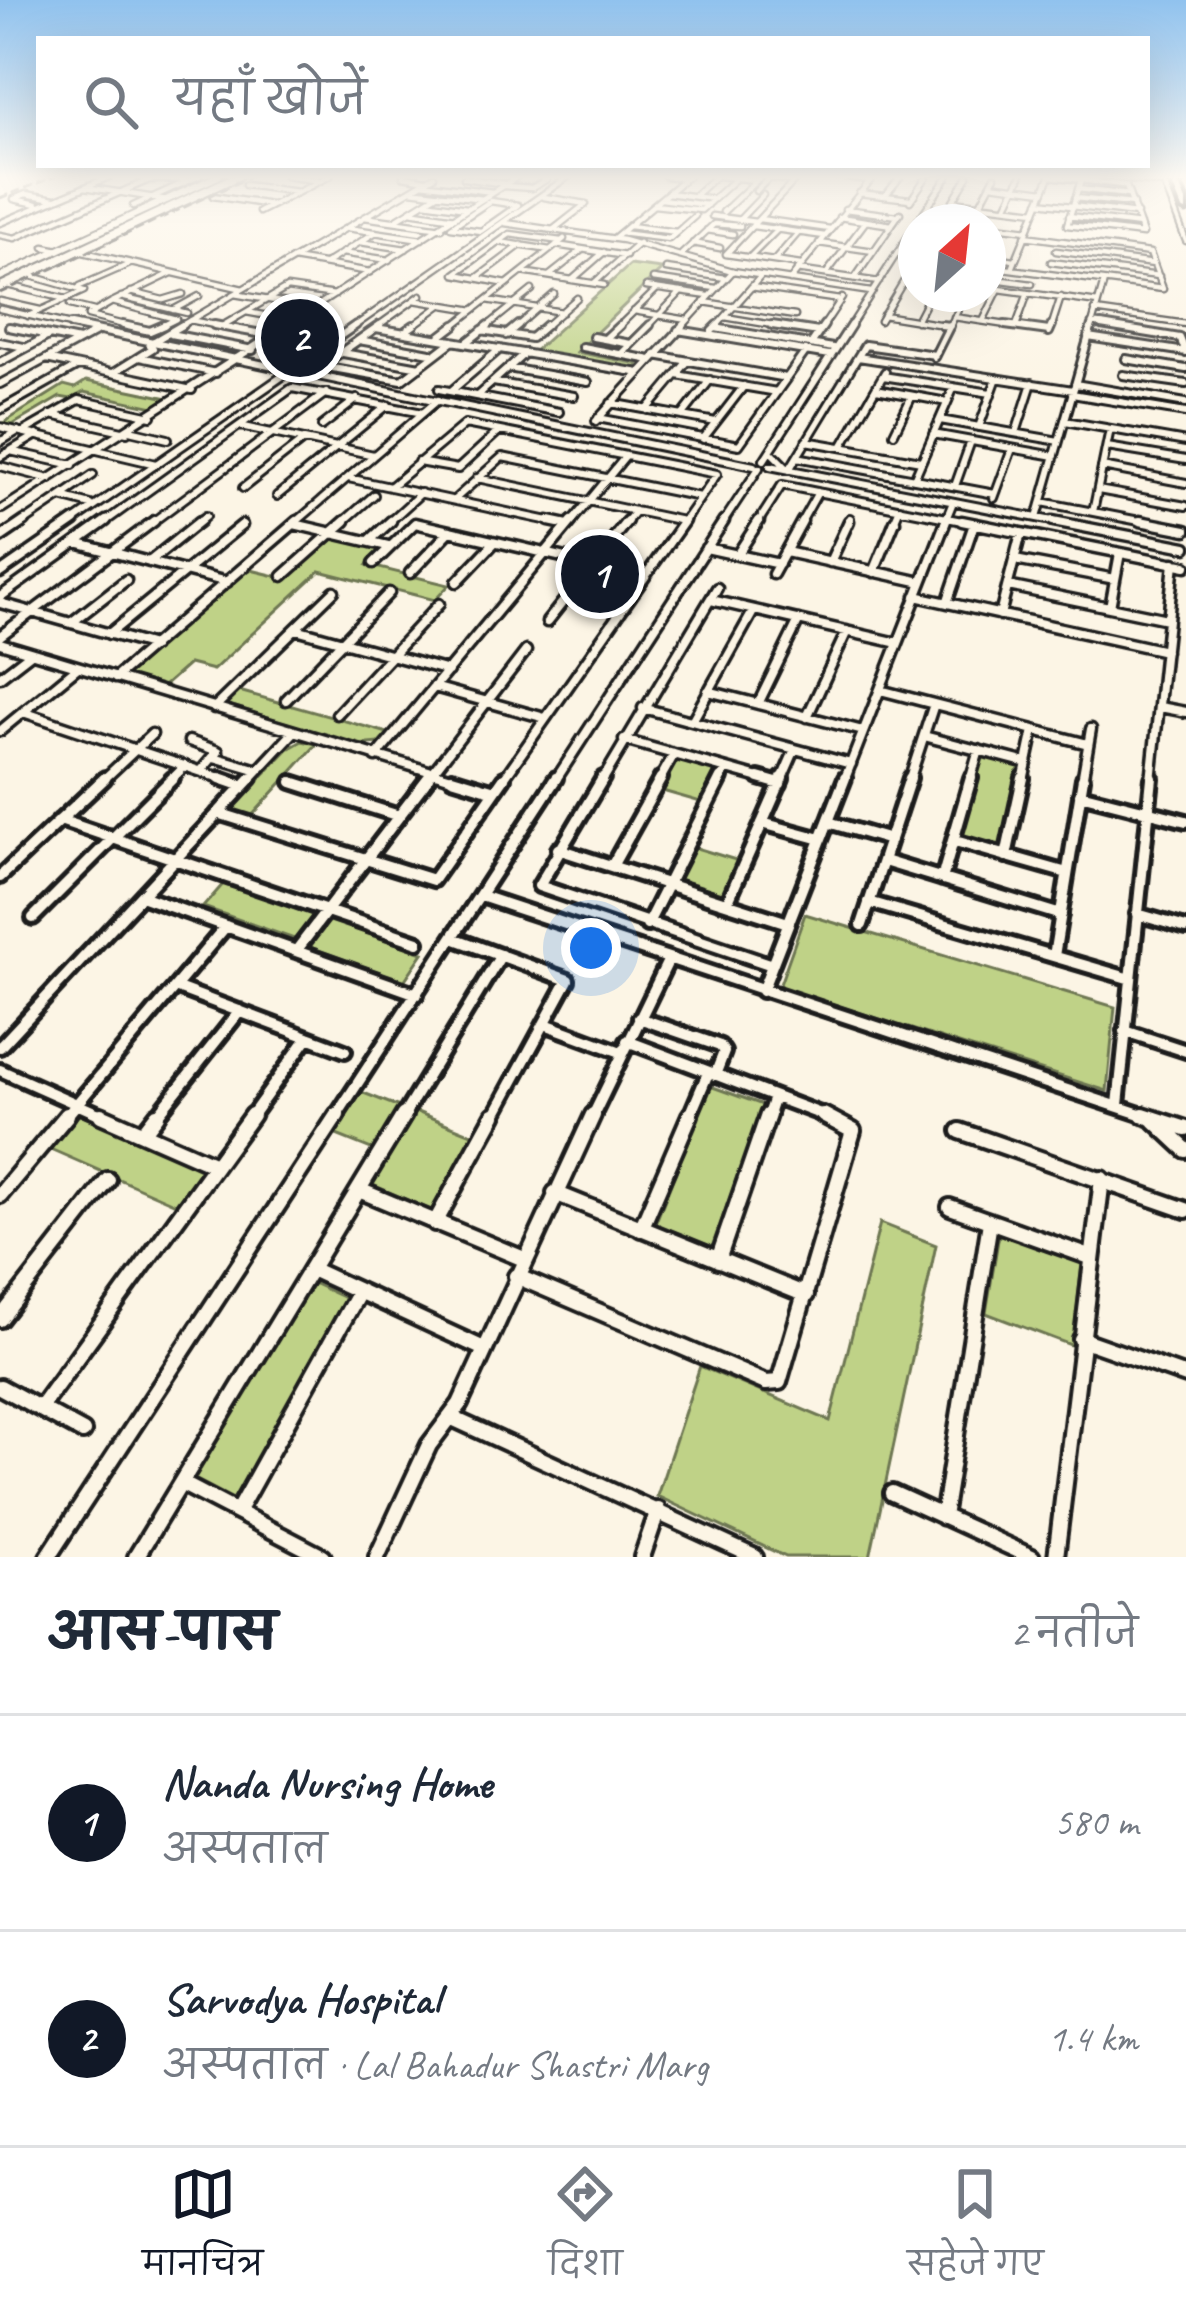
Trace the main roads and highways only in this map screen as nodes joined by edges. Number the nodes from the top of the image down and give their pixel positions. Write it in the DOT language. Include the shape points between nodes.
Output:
graph roads {
  1 [pos="62,249"];
  2 [pos="73,249"];
  3 [pos="78,249"];
  4 [pos="83,249"];
  5 [pos="1,284"];
  1 -- 5 [label="main road"];
  2 -- 5 [label="highway"];
  3 -- 5 [label="highway"];
  4 -- 5 [label="main road"];
}
